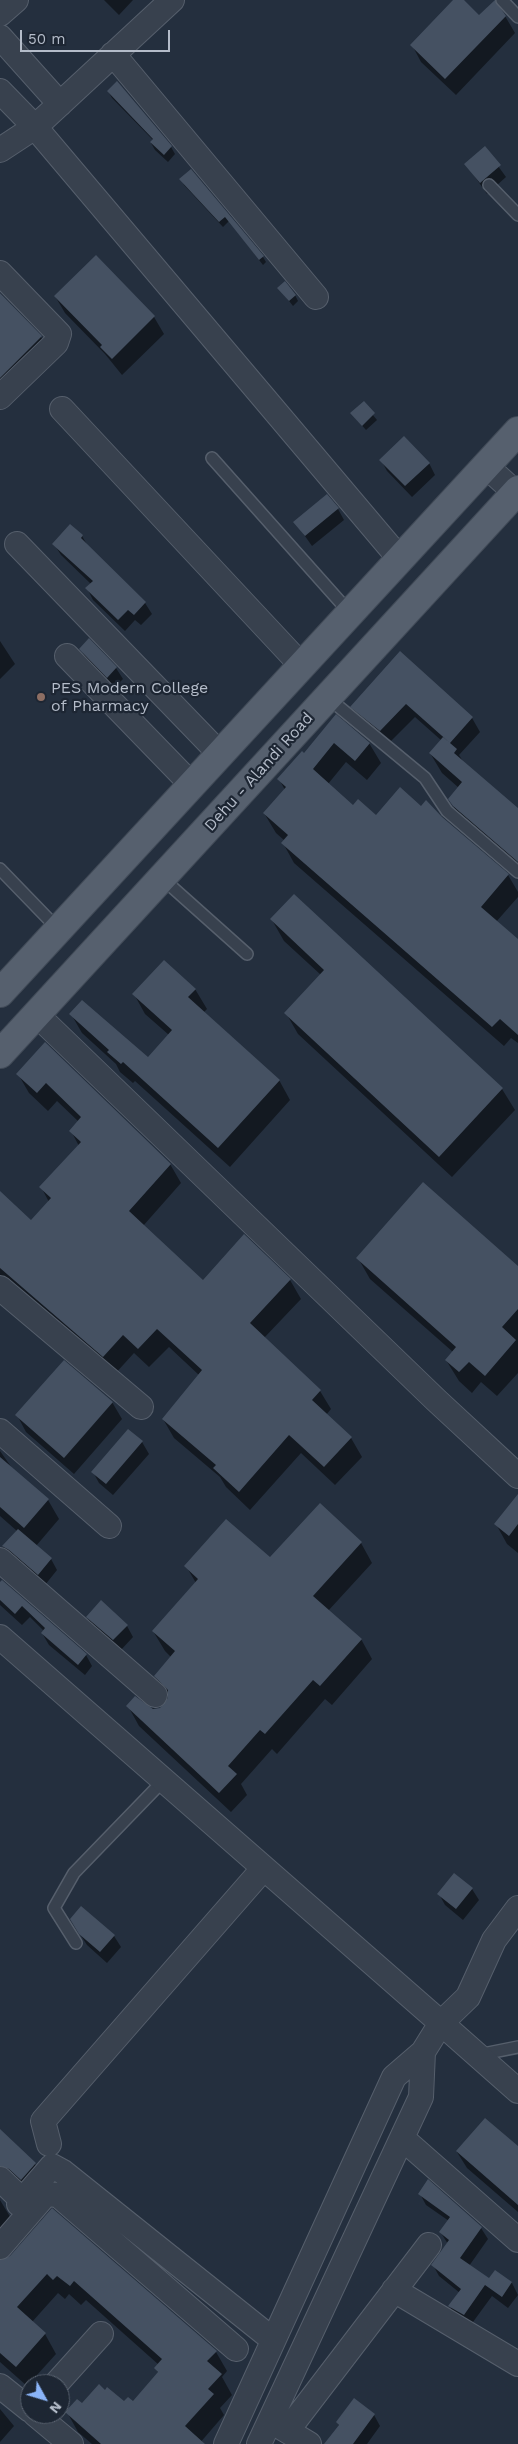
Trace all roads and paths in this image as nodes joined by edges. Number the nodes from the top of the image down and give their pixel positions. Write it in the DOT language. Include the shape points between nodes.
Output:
graph roads {
  1 [pos="16,0"];
  2 [pos="502,0"];
  3 [pos="158,4"];
  4 [pos="0,14"];
  5 [pos="518,17"];
  6 [pos="0,37"];
  7 [pos="114,54"];
  8 [pos="0,91"];
  9 [pos="60,104"];
  10 [pos="36,127"];
  11 [pos="0,150"];
  12 [pos="489,185"];
  13 [pos="518,215"];
  14 [pos="0,273"];
  15 [pos="316,298"];
  16 [pos="0,397"];
  17 [pos="62,409"];
  18 [pos="518,431"];
  19 [pos="212,458"];
  20 [pos="486,466"];
  21 [pos="517,492"];
  22 [pos="17,544"];
  23 [pos="400,559"];
  24 [pos="350,613"];
  25 [pos="67,656"];
  26 [pos="302,666"];
  27 [pos="327,697"];
  28 [pos="220,754"];
  29 [pos="192,785"];
  30 [pos="0,869"];
  31 [pos="518,872"];
  32 [pos="162,879"];
  33 [pos="59,930"];
  34 [pos="247,954"];
  35 [pos="0,993"];
  36 [pos="36,1014"];
  37 [pos="0,1054"];
  38 [pos="0,1288"];
  39 [pos="141,1407"];
  40 [pos="0,1431"];
  41 [pos="518,1476"];
  42 [pos="109,1526"];
  43 [pos="0,1560"];
  44 [pos="0,1638"];
  45 [pos="155,1695"];
  46 [pos="163,1781"];
  47 [pos="263,1869"];
  48 [pos="518,1908"];
  49 [pos="76,1943"];
  50 [pos="441,2022"];
  51 [pos="518,2047"];
  52 [pos="423,2052"];
  53 [pos="477,2055"];
  54 [pos="518,2091"];
  55 [pos="402,2138"];
  56 [pos="49,2144"];
  57 [pos="0,2180"];
  58 [pos="518,2240"];
  59 [pos="429,2245"];
  60 [pos="0,2247"];
  61 [pos="394,2290"];
  62 [pos="287,2307"];
  63 [pos="315,2320"];
  64 [pos="100,2334"];
  65 [pos="272,2339"];
  66 [pos="236,2349"];
  67 [pos="518,2364"];
  68 [pos="65,2374"];
  69 [pos="0,2386"];
  70 [pos="20,2402"];
  71 [pos="244,2405"];
  72 [pos="46,2424"];
  73 [pos="278,2425"];
  74 [pos="71,2444"];
  75 [pos="226,2444"];
  76 [pos="259,2444"];
  77 [pos="309,2444"];
  1 -- 4 [label="street"];
  2 -- 5 [label="lane"];
  3 -- 7 [label="street"];
  6 -- 9 [label="street"];
  7 -- 9 [label="street"];
  7 -- 15 [label="street"];
  8 -- 10 [label="street"];
  9 -- 10 [label="street"];
  10 -- 11 [label="street"];
  10 -- 23 [label="street"];
  12 -- 13 [label="lane"];
  14 -- 16 [label="street" via="59,334 56,343"];
  17 -- 26 [label="street"];
  18 -- 20 [label="main road"];
  19 -- 24 [label="lane"];
  20 -- 21 [label="street"];
  20 -- 23 [label="main road"];
  21 -- 27 [label="main road, Dehu - Alandi Road"];
  22 -- 28 [label="street"];
  23 -- 24 [label="main road"];
  24 -- 26 [label="main road"];
  25 -- 29 [label="street"];
  26 -- 28 [label="main road"];
  27 -- 31 [label="lane" via="425,778 447,811"];
  27 -- 32 [label="main road, Dehu - Alandi Road"];
  28 -- 29 [label="main road"];
  29 -- 33 [label="main road"];
  30 -- 33 [label="lane"];
  32 -- 34 [label="lane"];
  32 -- 36 [label="main road, Dehu - Alandi Road"];
  33 -- 35 [label="main road"];
  36 -- 37 [label="main road, Dehu - Alandi Road"];
  36 -- 41 [label="street"];
  38 -- 39 [label="street"];
  40 -- 42 [label="street"];
  43 -- 45 [label="street"];
  44 -- 46 [label="street"];
  46 -- 47 [label="street"];
  46 -- 49 [label="lane" via="74,1873 54,1908"];
  47 -- 50 [label="street"];
  47 -- 56 [label="street" via="43,2121"];
  48 -- 50 [label="street" via="494,1940 468,1997"];
  50 -- 52 [label="street"];
  50 -- 53 [label="street"];
  51 -- 53 [label="lane"];
  52 -- 55 [label="street" via="421,2097"];
  52 -- 62 [label="street" via="394,2077"];
  53 -- 54 [label="street"];
  55 -- 58 [label="street"];
  55 -- 63 [label="street"];
  57 -- 65 [label="street" via="21,2202 52,2166 63,2172"];
  59 -- 61 [label="street"];
  60 -- 66 [label="street" via="46,2194 58,2195"];
  61 -- 67 [label="street"];
  61 -- 73 [label="street"];
  62 -- 63 [label="street"];
  62 -- 65 [label="street"];
  63 -- 73 [label="street"];
  64 -- 68 [label="street"];
  65 -- 71 [label="street"];
  69 -- 70 [label="street"];
  71 -- 73 [label="street"];
  71 -- 75 [label="street"];
  72 -- 74 [label="street"];
  73 -- 76 [label="street"];
  73 -- 77 [label="street"];
}
